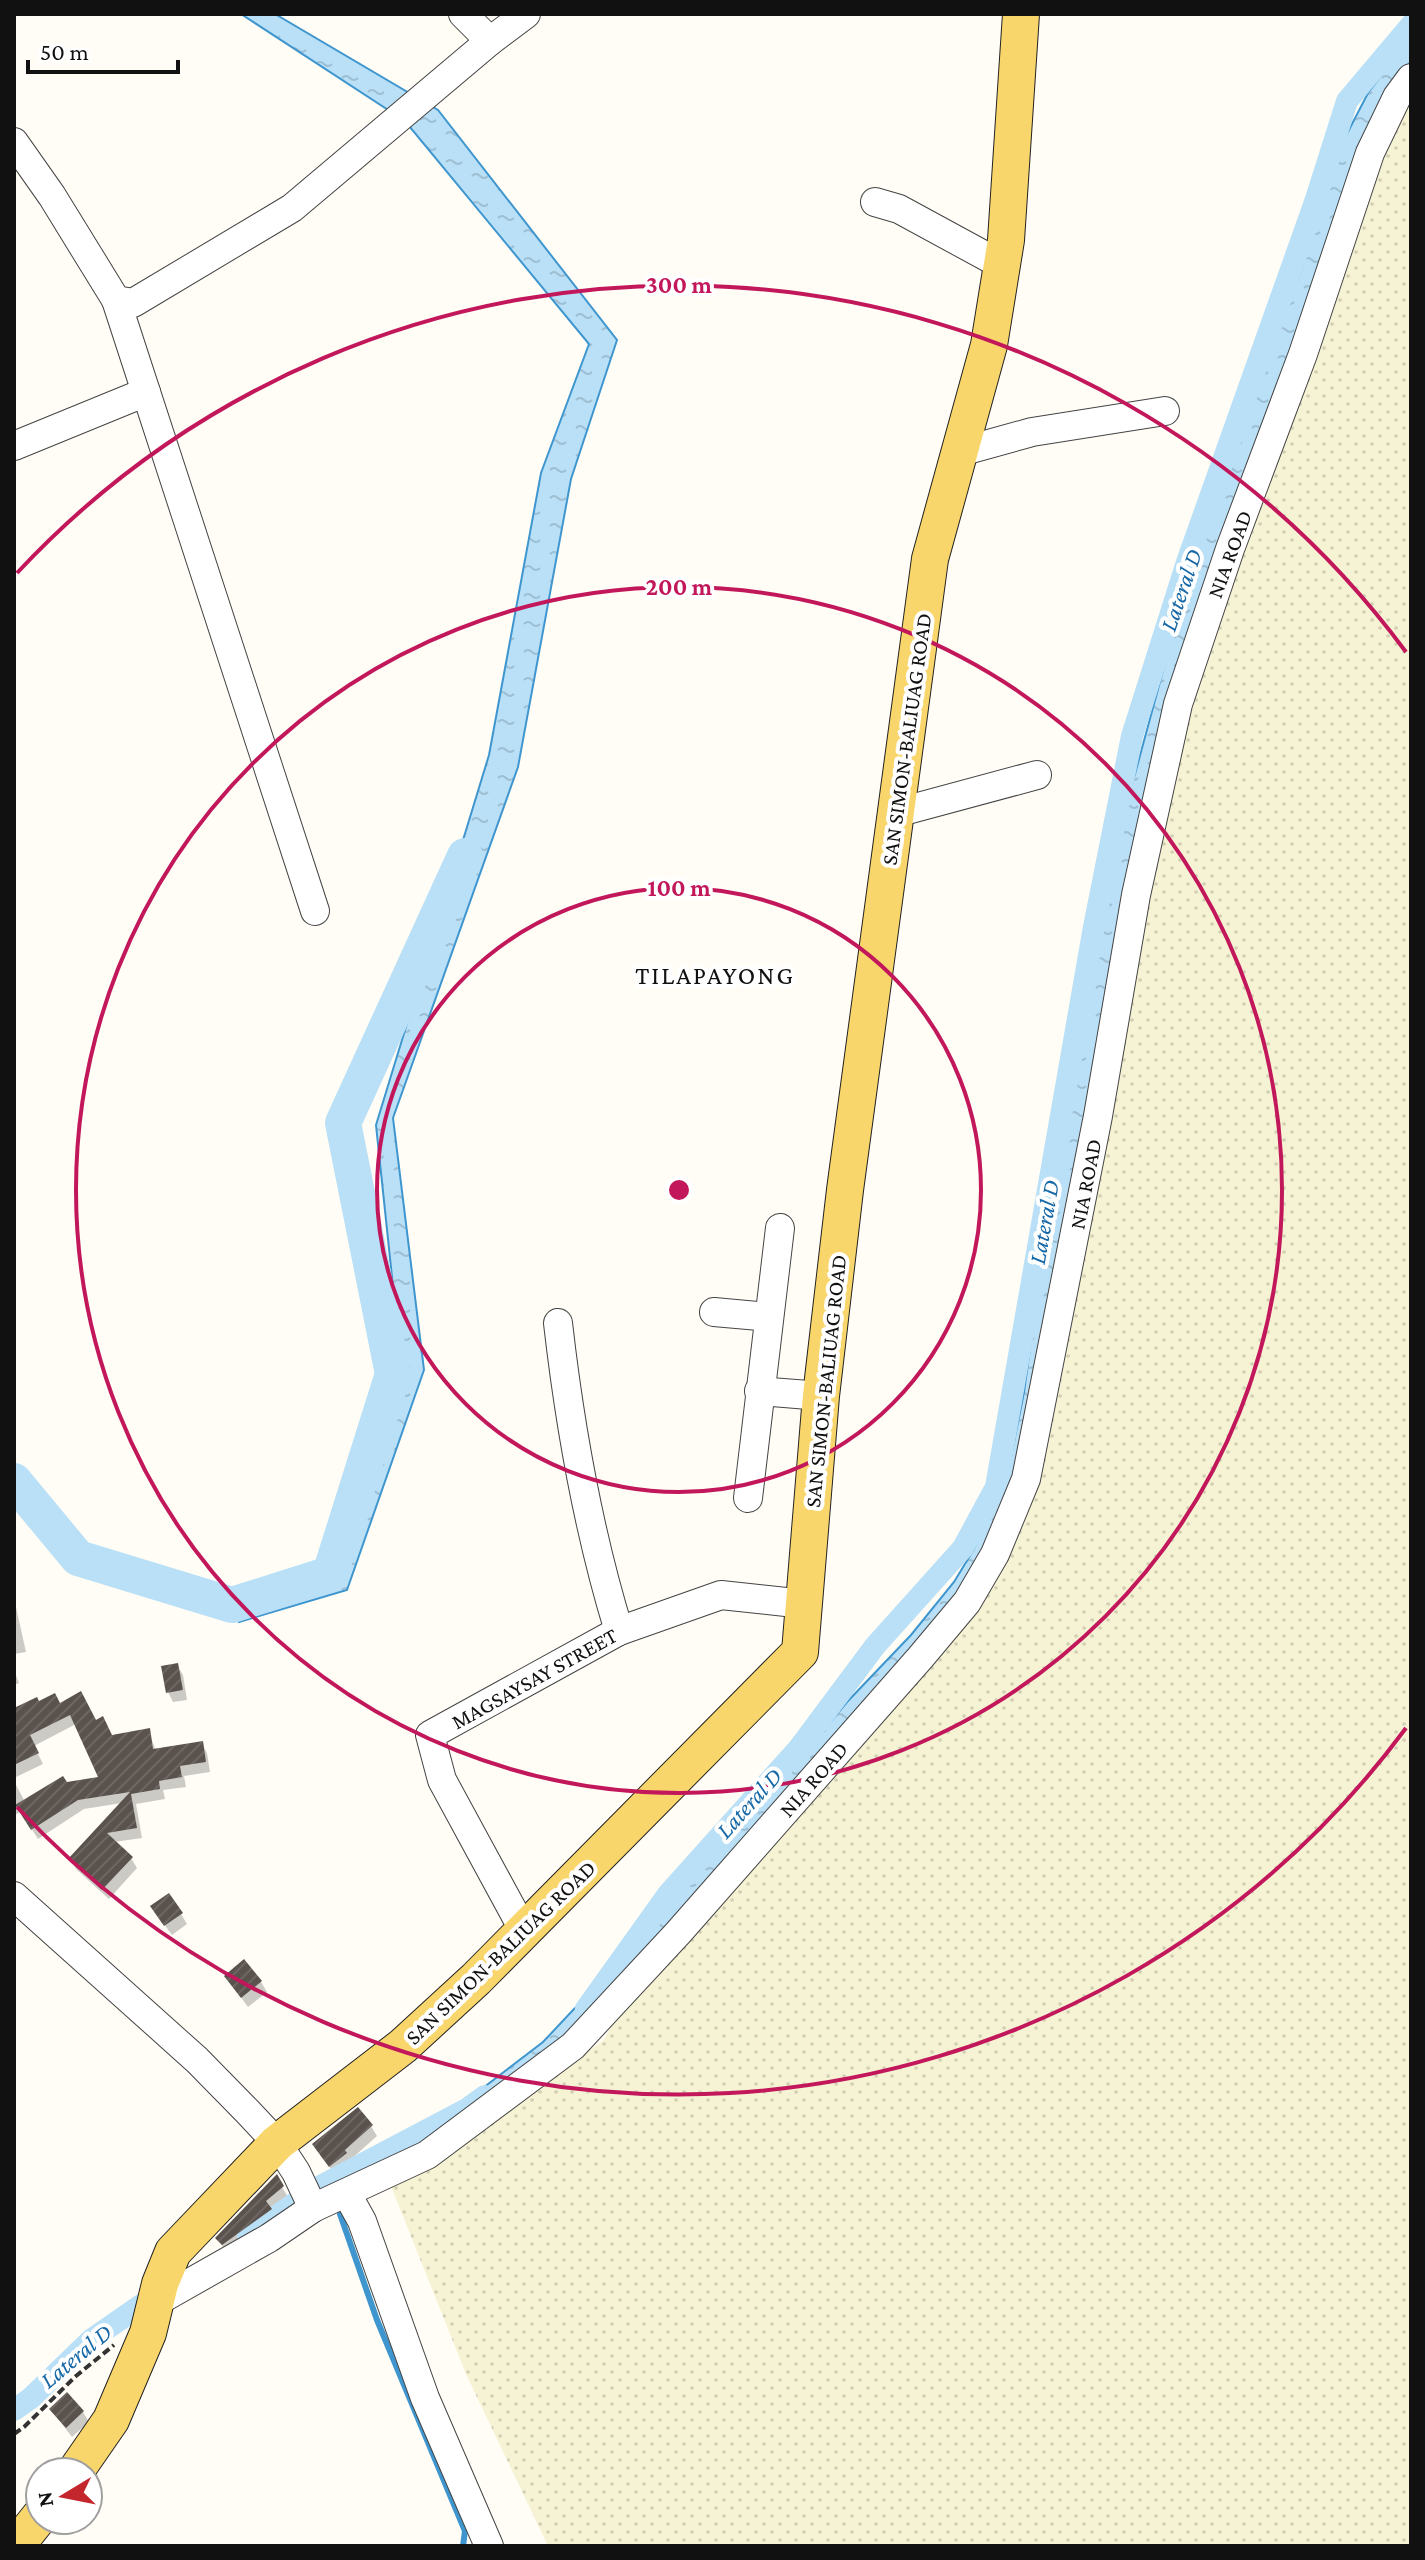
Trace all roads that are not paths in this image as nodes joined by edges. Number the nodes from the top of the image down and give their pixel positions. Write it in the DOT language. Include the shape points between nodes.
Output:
graph roads {
  1 [pos="463,14"];
  2 [pos="526,14"];
  3 [pos="1021,14"];
  4 [pos="490,41"];
  5 [pos="1411,78"];
  6 [pos="14,142"];
  7 [pos="875,202"];
  8 [pos="1002,265"];
  9 [pos="116,300"];
  10 [pos="146,392"];
  11 [pos="1165,411"];
  12 [pos="14,446"];
  13 [pos="960,452"];
  14 [pos="1037,775"];
  15 [pos="896,813"];
  16 [pos="315,911"];
  17 [pos="780,1228"];
  18 [pos="714,1312"];
  19 [pos="769,1317"];
  20 [pos="558,1323"];
  21 [pos="759,1391"];
  22 [pos="821,1396"];
  23 [pos="748,1498"];
  24 [pos="804,1604"];
  25 [pos="619,1631"];
  26 [pos="14,1896"];
  27 [pos="524,1931"];
  28 [pos="277,2143"];
  29 [pos="347,2194"];
  30 [pos="313,2208"];
  31 [pos="152,2318"];
  32 [pos="86,2456"];
  33 [pos="485,2535"];
  34 [pos="501,2546"];
  1 -- 4 [label="street"];
  2 -- 4 [label="street"];
  3 -- 8 [label="main road, SAN SIMON-BALIUAG ROAD"];
  4 -- 9 [label="street" via="292,208 133,303"];
  5 -- 29 [label="street, NIA ROAD" via="1370,153 1178,704 1136,895 1026,1479 995,1554 940,1635 573,2046 427,2155"];
  6 -- 9 [label="street"];
  7 -- 8 [label="street" via="899,209"];
  8 -- 13 [label="main road, SAN SIMON-BALIUAG ROAD" via="989,345"];
  9 -- 10 [label="street"];
  10 -- 12 [label="street"];
  10 -- 16 [label="street"];
  11 -- 13 [label="street" via="1032,432"];
  13 -- 15 [label="main road, SAN SIMON-BALIUAG ROAD" via="930,559"];
  14 -- 15 [label="street"];
  15 -- 22 [label="main road, SAN SIMON-BALIUAG ROAD"];
  17 -- 19 [label="street"];
  18 -- 19 [label="street"];
  19 -- 21 [label="street"];
  20 -- 25 [label="street" via="584,1502"];
  21 -- 22 [label="street"];
  21 -- 23 [label="street"];
  22 -- 24 [label="main road, SAN SIMON-BALIUAG ROAD"];
  24 -- 25 [label="street, MAGSAYSAY STREET" via="721,1595"];
  24 -- 27 [label="main road, SAN SIMON-BALIUAG ROAD" via="800,1652"];
  25 -- 27 [label="street, MAGSAYSAY STREET" via="430,1735 442,1780"];
  26 -- 28 [label="street" via="197,2060"];
  27 -- 28 [label="main road, SAN SIMON-BALIUAG ROAD" via="403,2046"];
  28 -- 30 [label="street"];
  28 -- 31 [label="main road, SAN SIMON-BALIUAG ROAD" via="173,2252"];
  29 -- 30 [label="street, NIA ROAD"];
  29 -- 33 [label="street" via="362,2221 425,2398"];
  30 -- 31 [label="street, NIA ROAD"];
  31 -- 32 [label="main road, SAN SIMON-BALIUAG ROAD" via="111,2420"];
  33 -- 34 [label="street"];
}
